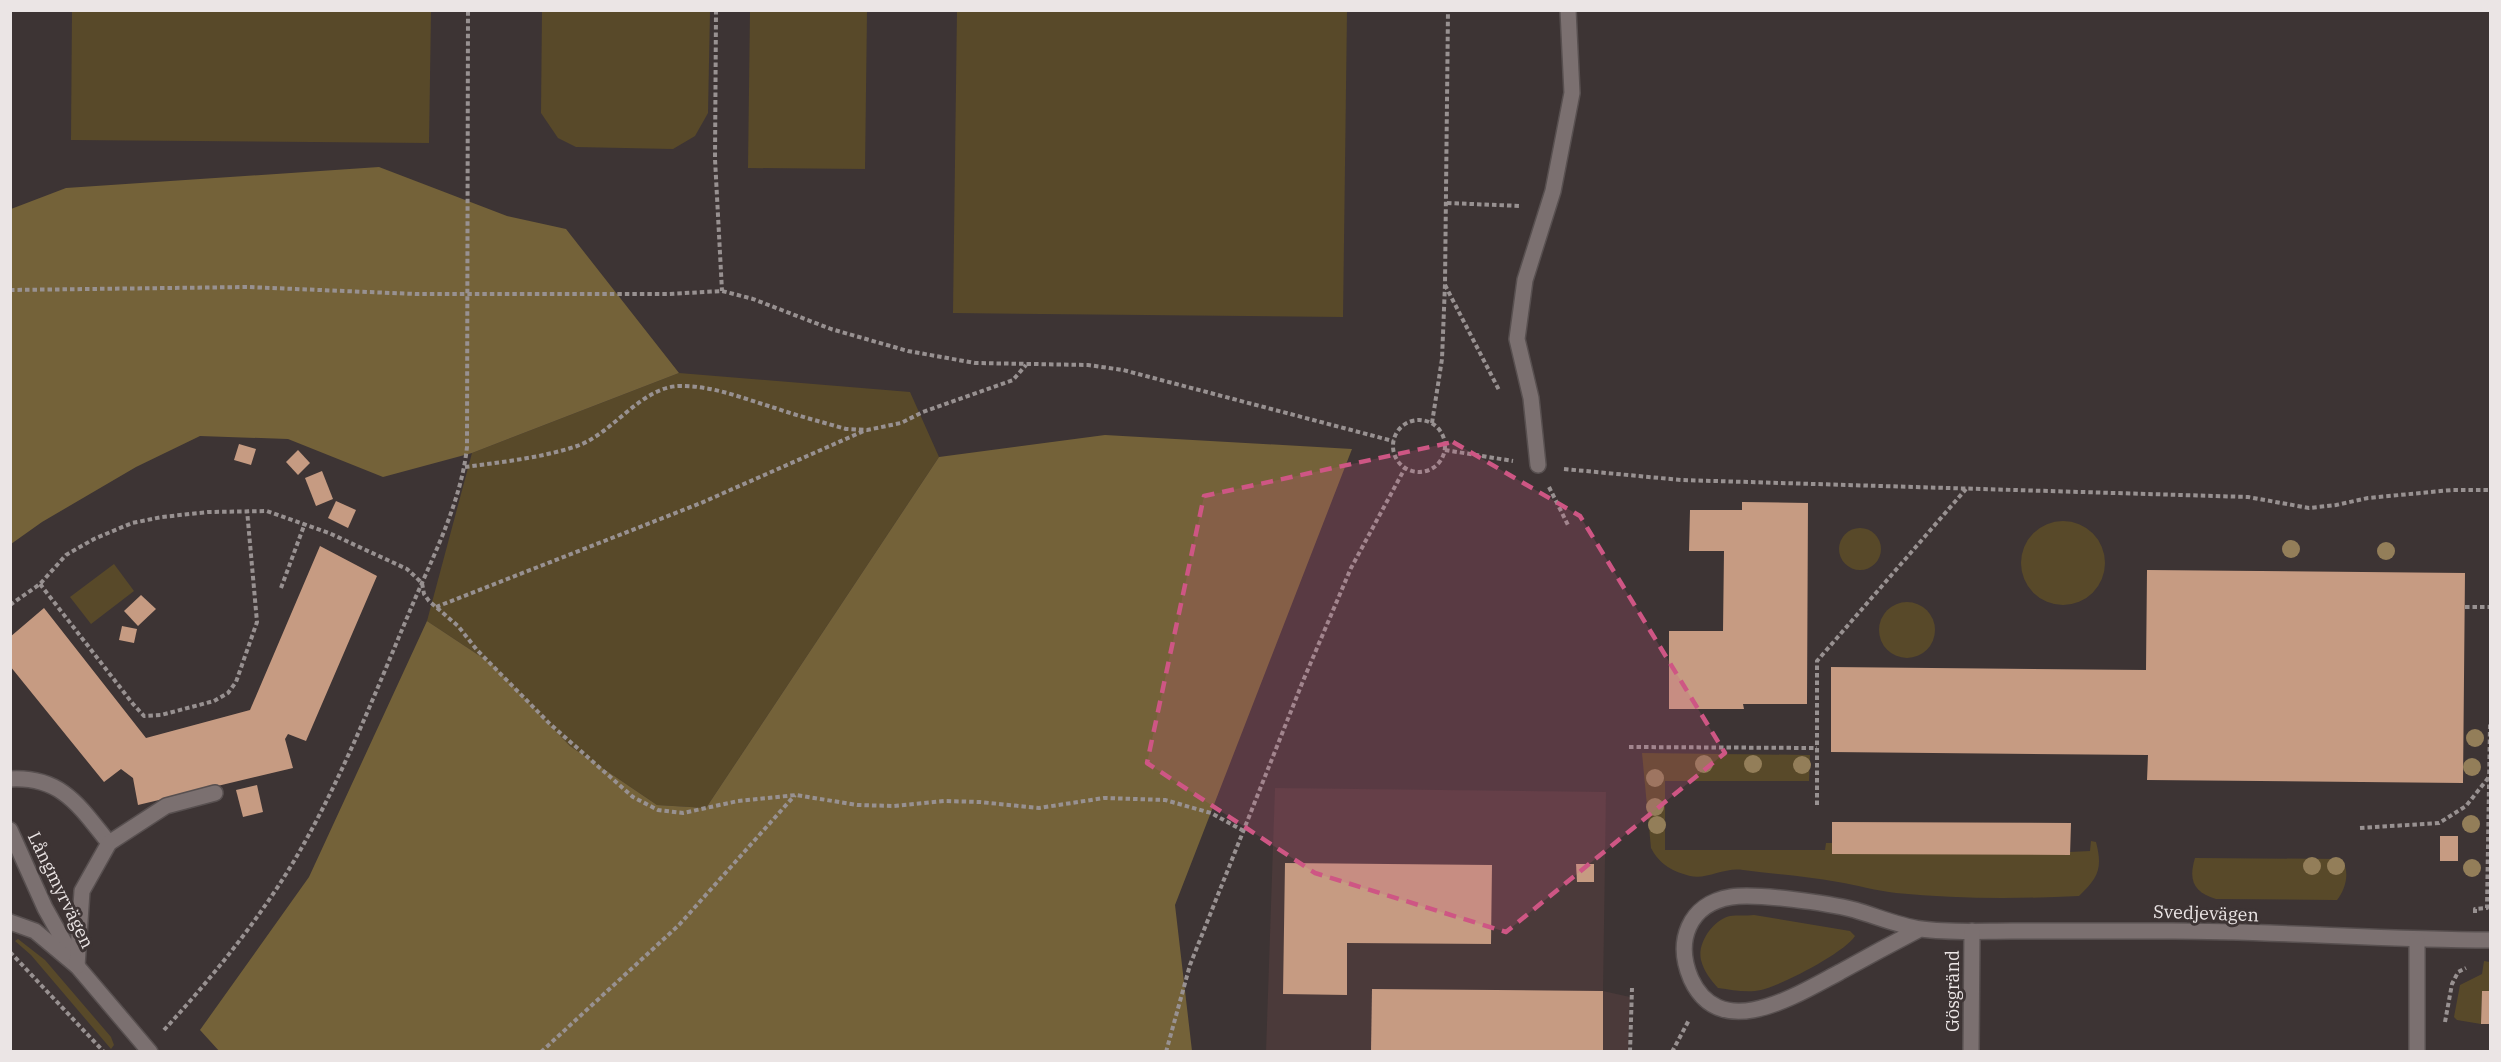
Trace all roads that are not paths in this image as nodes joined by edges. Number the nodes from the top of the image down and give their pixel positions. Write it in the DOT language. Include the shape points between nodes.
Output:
graph roads {
  1 [pos="1568,10"];
  2 [pos="1538,465"];
  3 [pos="10,779"];
  4 [pos="215,793"];
  5 [pos="10,830"];
  6 [pos="109,843"];
  7 [pos="10,922"];
  8 [pos="1920,929"];
  9 [pos="1972,931"];
  10 [pos="2417,940"];
  11 [pos="2483,940"];
  12 [pos="77,966"];
  13 [pos="148,1051"];
  14 [pos="1971,1052"];
  15 [pos="2416,1052"];
  1 -- 2 [label="street" via="1572,93 1548,207 1525,280 1518,339 1531,399"];
  3 -- 6 [label="street" via="33,778 72,797"];
  4 -- 6 [label="street" via="166,806"];
  5 -- 12 [label="street, Långmyrvägen" via="45,908"];
  6 -- 12 [label="street" via="82,891"];
  7 -- 12 [label="street, Långmyrvägen" via="35,931"];
  8 -- 8 [label="street, Svedjevägen" via="1766,1008 1741,1011 1717,1007 1697,990 1684,963 1689,923 1706,906 1730,897 1766,897 1850,909"];
  8 -- 9 [label="street, Svedjevägen"];
  9 -- 10 [label="street, Svedjevägen" via="2177,931"];
  9 -- 14 [label="street, Gösgränd"];
  10 -- 11 [label="street, Svedjevägen"];
  10 -- 15 [label="street"];
  12 -- 13 [label="street, Långmyrvägen"];
}
